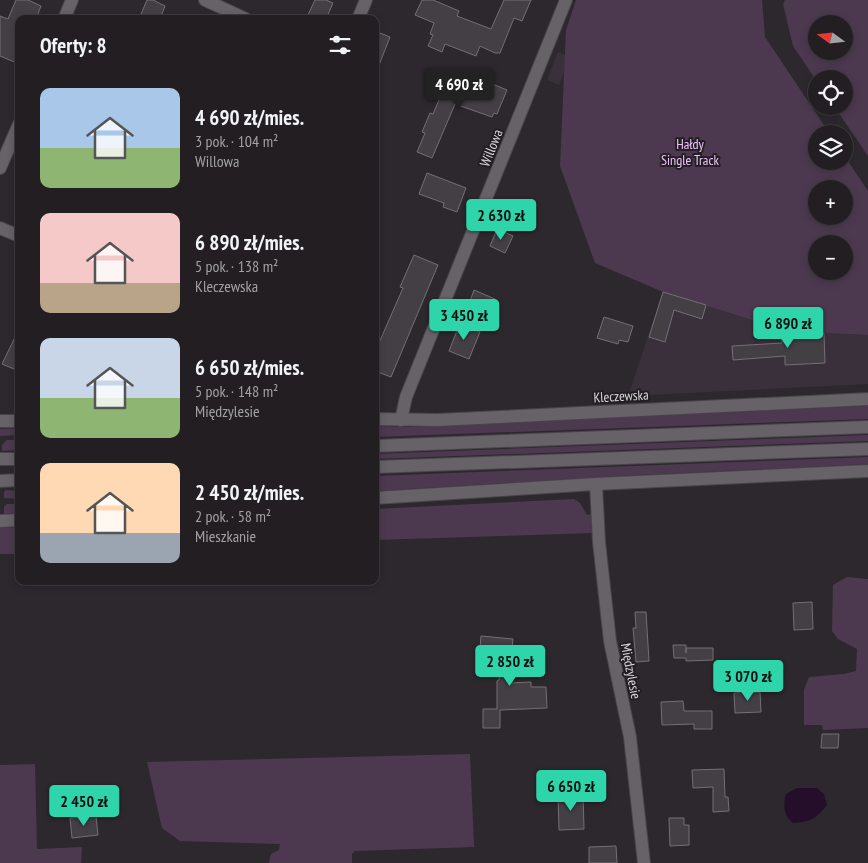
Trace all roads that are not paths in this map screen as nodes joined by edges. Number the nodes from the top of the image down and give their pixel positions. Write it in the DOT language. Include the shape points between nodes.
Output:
graph roads {
  1 [pos="72,0"];
  2 [pos="205,0"];
  3 [pos="366,0"];
  4 [pos="566,0"];
  5 [pos="66,15"];
  6 [pos="237,15"];
  7 [pos="360,15"];
  8 [pos="15,133"];
  9 [pos="0,168"];
  10 [pos="0,228"];
  11 [pos="15,234"];
  12 [pos="868,399"];
  13 [pos="379,419"];
  14 [pos="401,420"];
  15 [pos="15,421"];
  16 [pos="0,422"];
  17 [pos="868,427"];
  18 [pos="379,446"];
  19 [pos="868,449"];
  20 [pos="0,459"];
  21 [pos="15,459"];
  22 [pos="379,467"];
  23 [pos="868,471"];
  24 [pos="15,480"];
  25 [pos="0,481"];
  26 [pos="596,484"];
  27 [pos="379,498"];
  28 [pos="15,520"];
  29 [pos="0,521"];
  30 [pos="644,863"];
  1 -- 5 [label="street"];
  2 -- 6 [label="street"];
  3 -- 7 [label="street"];
  4 -- 14 [label="street, Willowa" via="406,398"];
  8 -- 9 [label="street"];
  10 -- 11 [label="street"];
  12 -- 14 [label="street, Kleczewska"];
  13 -- 14 [label="street, Kleczewska"];
  15 -- 16 [label="street"];
  17 -- 18 [label="street"];
  19 -- 22 [label="street"];
  20 -- 21 [label="street"];
  23 -- 26 [label="street"];
  24 -- 25 [label="street"];
  26 -- 27 [label="street"];
  26 -- 30 [label="street, Międzylesie" via="610,641 630,737"];
  28 -- 29 [label="street"];
}
